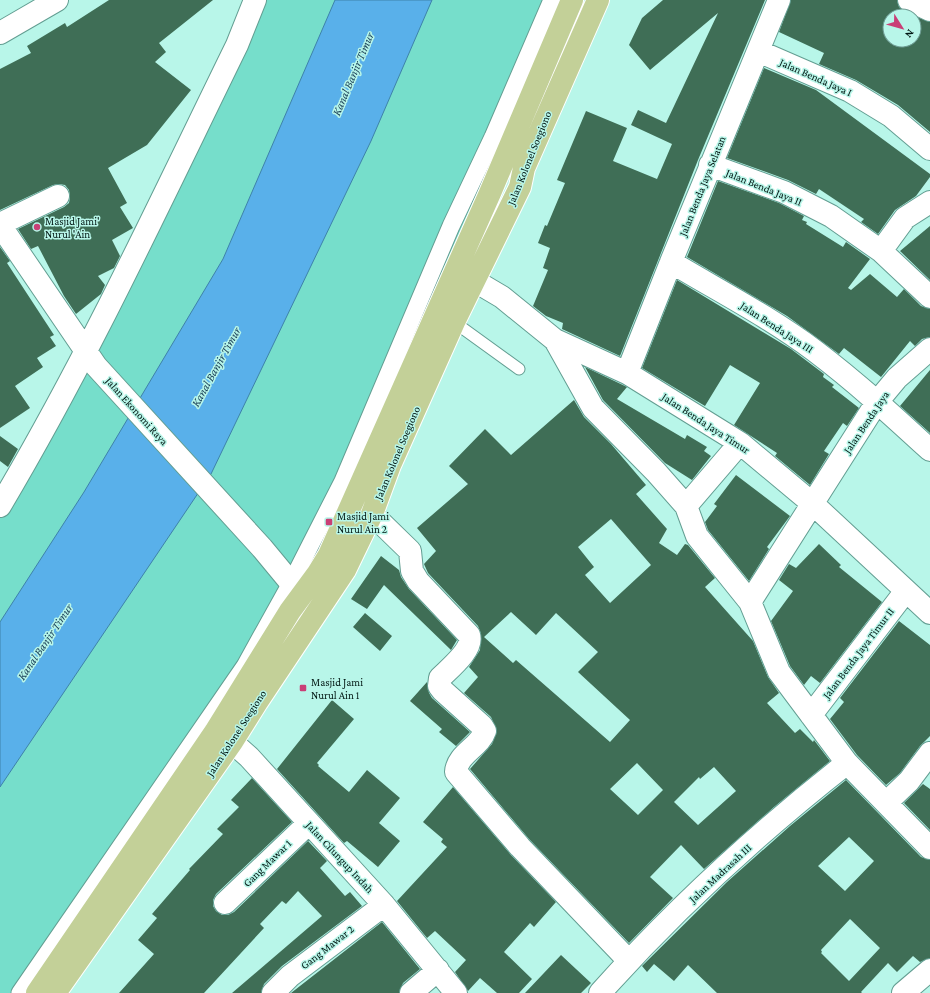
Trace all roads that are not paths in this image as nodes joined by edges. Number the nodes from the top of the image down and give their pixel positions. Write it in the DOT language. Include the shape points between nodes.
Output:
graph roads {
  1 [pos="57,0"];
  2 [pos="255,0"];
  3 [pos="552,0"];
  4 [pos="572,0"];
  5 [pos="598,0"];
  6 [pos="779,0"];
  7 [pos="909,0"];
  8 [pos="930,10"];
  9 [pos="0,33"];
  10 [pos="758,51"];
  11 [pos="930,149"];
  12 [pos="710,166"];
  13 [pos="58,196"];
  14 [pos="930,202"];
  15 [pos="0,225"];
  16 [pos="881,251"];
  17 [pos="671,262"];
  18 [pos="465,275"];
  19 [pos="930,296"];
  20 [pos="454,322"];
  21 [pos="555,340"];
  22 [pos="930,349"];
  23 [pos="91,359"];
  24 [pos="519,369"];
  25 [pos="627,373"];
  26 [pos="876,402"];
  27 [pos="740,443"];
  28 [pos="930,450"];
  29 [pos="813,504"];
  30 [pos="0,506"];
  31 [pos="686,506"];
  32 [pos="372,514"];
  33 [pos="318,573"];
  34 [pos="291,583"];
  35 [pos="905,592"];
  36 [pos="750,602"];
  37 [pos="290,611"];
  38 [pos="930,614"];
  39 [pos="811,715"];
  40 [pos="223,737"];
  41 [pos="930,753"];
  42 [pos="847,763"];
  43 [pos="886,803"];
  44 [pos="309,823"];
  45 [pos="930,848"];
  46 [pos="225,903"];
  47 [pos="384,905"];
  48 [pos="629,961"];
  49 [pos="438,970"];
  50 [pos="930,970"];
  51 [pos="20,993"];
  52 [pos="37,993"];
  53 [pos="55,993"];
  54 [pos="273,993"];
  55 [pos="411,993"];
  56 [pos="456,993"];
  57 [pos="600,993"];
  58 [pos="903,993"];
  1 -- 9 [label="street"];
  2 -- 23 [label="street" via="237,45"];
  3 -- 34 [label="street" via="493,137 451,226 343,481"];
  4 -- 18 [label="main road, Jalan Kolonel Soegiono"];
  5 -- 18 [label="main road, Jalan Kolonel Soegiono" via="524,168 520,188"];
  6 -- 10 [label="street, Jalan Benda Jaya Selatan"];
  7 -- 8 [label="street"];
  10 -- 11 [label="street, Jalan Benda Jaya I" via="850,90 890,116"];
  10 -- 12 [label="street, Jalan Benda Jaya Selatan"];
  12 -- 16 [label="street, Jalan Benda Jaya II" via="784,192 831,216"];
  12 -- 17 [label="street, Jalan Benda Jaya Selatan"];
  13 -- 15 [label="street"];
  14 -- 16 [label="street" via="905,218"];
  15 -- 23 [label="street, Jalan Ekonomi Raya"];
  16 -- 19 [label="street, Jalan Benda Jaya II"];
  17 -- 25 [label="street, Jalan Benda Jaya Selatan"];
  17 -- 26 [label="street, Jalan Benda Jaya III" via="779,325 816,351"];
  18 -- 20 [label="main road, Jalan Kolonel Soegiono"];
  18 -- 21 [label="street, Jalan Benda Jaya Timur" via="502,297"];
  18 -- 33 [label="main road, Jalan Kolonel Soegiono"];
  20 -- 24 [label="lane"];
  20 -- 32 [label="main road, Jalan Kolonel Soegiono" via="390,465"];
  21 -- 25 [label="street, Jalan Benda Jaya Timur"];
  21 -- 31 [label="street" via="593,408"];
  22 -- 26 [label="street, Jalan Benda Jaya" via="897,378"];
  23 -- 30 [label="street"];
  23 -- 34 [label="street, Jalan Ekonomi Raya"];
  25 -- 27 [label="street, Jalan Benda Jaya Timur"];
  26 -- 28 [label="street, Jalan Benda Jaya III"];
  26 -- 29 [label="street, Jalan Benda Jaya"];
  27 -- 29 [label="street, Jalan Benda Jaya Timur"];
  27 -- 31 [label="street"];
  29 -- 35 [label="street, Jalan Benda Jaya Timur"];
  29 -- 36 [label="street, Jalan Benda Jaya"];
  31 -- 36 [label="street" via="697,536"];
  32 -- 40 [label="main road, Jalan Kolonel Soegiono" via="345,570 257,702"];
  32 -- 48 [label="street" via="410,551 412,571 418,581 469,635 467,649 439,682 442,690 485,731 458,763 456,772 520,847"];
  33 -- 34 [label="street"];
  33 -- 37 [label="main road, Jalan Kolonel Soegiono"];
  34 -- 37 [label="street" via="286,599"];
  34 -- 51 [label="street" via="245,666"];
  35 -- 38 [label="street, Jalan Benda Jaya Timur"];
  35 -- 39 [label="street, Jalan Benda Jaya Timur II"];
  36 -- 39 [label="street" via="779,672"];
  37 -- 40 [label="main road, Jalan Kolonel Soegiono"];
  39 -- 42 [label="street"];
  40 -- 44 [label="street, Jalan Cilungup Indah" via="249,757"];
  40 -- 52 [label="main road, Jalan Kolonel Soegiono"];
  40 -- 53 [label="main road, Jalan Kolonel Soegiono"];
  41 -- 43 [label="street" via="909,780"];
  42 -- 43 [label="street"];
  42 -- 48 [label="street, Jalan Madrasah III" via="811,791 717,874"];
  43 -- 45 [label="street"];
  44 -- 46 [label="street, Gang Mawar 1"];
  44 -- 47 [label="street, Jalan Cilungup Indah"];
  47 -- 49 [label="street, Jalan Cilungup Indah"];
  47 -- 54 [label="street, Gang Mawar 2" via="290,976"];
  48 -- 57 [label="street, Jalan Madrasah III"];
  49 -- 55 [label="street"];
  49 -- 56 [label="street, Jalan Cilungup Indah"];
  50 -- 58 [label="street"];
}
